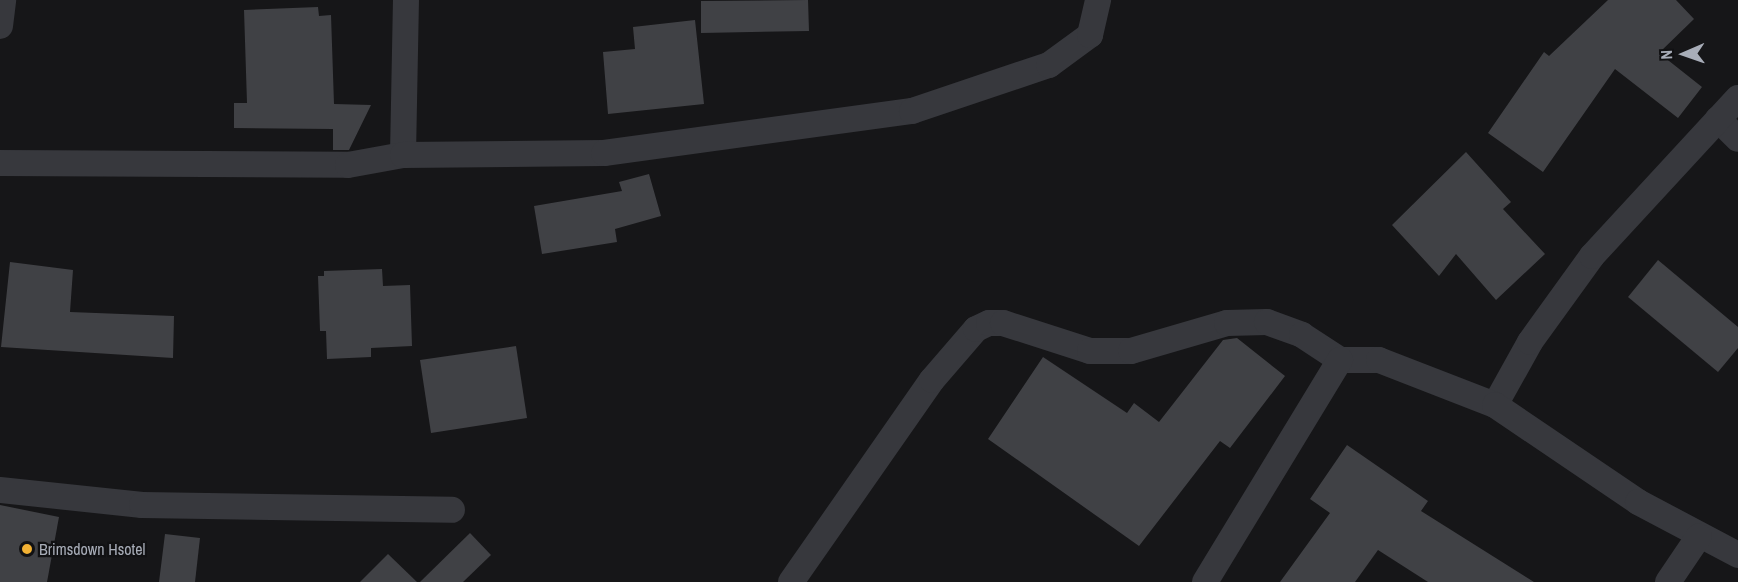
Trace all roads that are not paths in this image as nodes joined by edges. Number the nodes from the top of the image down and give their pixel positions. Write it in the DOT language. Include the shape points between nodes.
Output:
graph roads {
  1 [pos="3,0"];
  2 [pos="406,0"];
  3 [pos="1098,0"];
  4 [pos="0,26"];
  5 [pos="1738,98"];
  6 [pos="1718,118"];
  7 [pos="1738,139"];
  8 [pos="403,155"];
  9 [pos="0,163"];
  10 [pos="1340,360"];
  11 [pos="1495,405"];
  12 [pos="0,490"];
  13 [pos="452,510"];
  14 [pos="1699,537"];
  15 [pos="1738,555"];
  16 [pos="791,582"];
  17 [pos="1205,582"];
  18 [pos="1668,582"];
  1 -- 4 [label="street"];
  2 -- 8 [label="street"];
  3 -- 8 [label="street" via="1090,35 1049,65 912,111 604,153"];
  5 -- 6 [label="street"];
  6 -- 7 [label="street"];
  6 -- 11 [label="street" via="1593,256 1530,342"];
  8 -- 9 [label="street" via="348,165"];
  10 -- 11 [label="street" via="1379,360"];
  10 -- 16 [label="street" via="1302,334 1267,322 1227,323 1131,351 1090,351 1003,323 989,323 976,329 932,380"];
  10 -- 17 [label="street"];
  11 -- 14 [label="street" via="1638,502"];
  12 -- 13 [label="street" via="153,506"];
  14 -- 15 [label="street"];
  14 -- 18 [label="street"];
}
